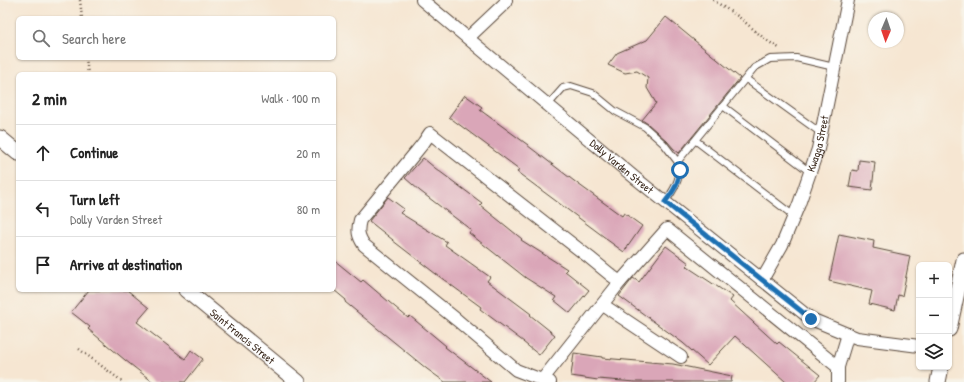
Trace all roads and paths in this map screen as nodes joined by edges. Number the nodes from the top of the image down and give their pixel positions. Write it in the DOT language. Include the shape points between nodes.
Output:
graph roads {
  1 [pos="80,0"];
  2 [pos="422,0"];
  3 [pos="506,0"];
  4 [pos="713,0"];
  5 [pos="848,0"];
  6 [pos="82,16"];
  7 [pos="468,38"];
  8 [pos="796,58"];
  9 [pos="86,60"];
  10 [pos="834,67"];
  11 [pos="88,72"];
  12 [pos="746,79"];
  13 [pos="548,105"];
  14 [pos="723,106"];
  15 [pos="821,133"];
  16 [pos="0,138"];
  17 [pos="695,140"];
  18 [pos="16,151"];
  19 [pos="678,161"];
  20 [pos="810,172"];
  21 [pos="665,202"];
  22 [pos="794,216"];
  23 [pos="964,260"];
  24 [pos="762,280"];
  25 [pos="620,282"];
  26 [pos="188,292"];
  27 [pos="603,305"];
  28 [pos="952,315"];
  29 [pos="848,334"];
  30 [pos="916,346"];
  31 [pos="79,349"];
  32 [pos="681,357"];
  33 [pos="838,367"];
  34 [pos="940,370"];
  35 [pos="546,381"];
  36 [pos="122,382"];
  37 [pos="298,382"];
  38 [pos="838,382"];
  39 [pos="938,382"];
  1 -- 6 [label="path"];
  2 -- 7 [label="street, Dolly Varden Street"];
  3 -- 7 [label="street"];
  4 -- 8 [label="path" via="739,17 766,40"];
  5 -- 10 [label="street, Kwagga Street"];
  7 -- 13 [label="street, Dolly Varden Street"];
  8 -- 10 [label="lane"];
  8 -- 12 [label="lane" via="770,59 754,68"];
  9 -- 11 [label="path"];
  10 -- 15 [label="street, Kwagga Street"];
  12 -- 14 [label="lane"];
  12 -- 15 [label="lane"];
  13 -- 19 [label="lane" via="562,88 571,86 593,93 615,111 646,128"];
  13 -- 21 [label="street, Dolly Varden Street"];
  14 -- 17 [label="lane"];
  14 -- 20 [label="lane"];
  15 -- 20 [label="street, Kwagga Street"];
  16 -- 18 [label="street"];
  17 -- 19 [label="lane"];
  17 -- 22 [label="lane"];
  19 -- 21 [label="lane" via="678,180"];
  20 -- 22 [label="street, Kwagga Street"];
  21 -- 24 [label="street, Dolly Varden Street"];
  22 -- 24 [label="street, Kwagga Street" via="782,245"];
  23 -- 28 [label="street"];
  24 -- 29 [label="street, Dolly Varden Street" via="811,319"];
  25 -- 27 [label="street"];
  25 -- 33 [label="street" via="668,229"];
  25 -- 35 [label="street" via="430,133 360,220 358,235 364,245 516,370"];
  26 -- 37 [label="street, Saint Francis Street"];
  27 -- 32 [label="street"];
  27 -- 35 [label="street"];
  29 -- 30 [label="street, Dolly Varden Street" via="857,338"];
  29 -- 33 [label="street"];
  31 -- 36 [label="path"];
  33 -- 38 [label="street"];
  34 -- 39 [label="street"];
}
